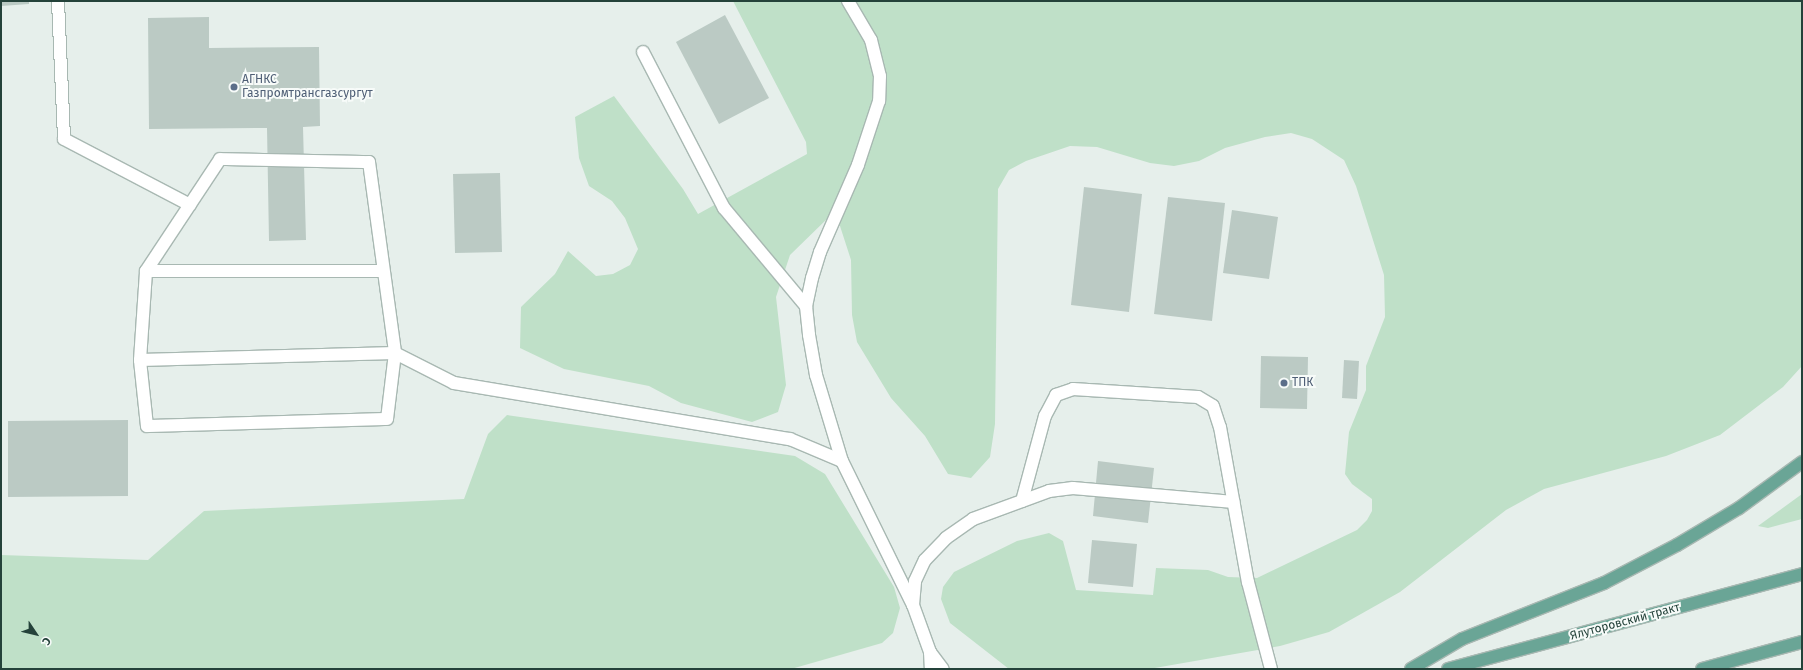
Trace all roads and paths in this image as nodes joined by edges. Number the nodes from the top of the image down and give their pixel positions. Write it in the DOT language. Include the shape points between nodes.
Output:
graph roads {
  1 [pos="58,1"];
  2 [pos="848,1"];
  3 [pos="643,52"];
  4 [pos="190,205"];
  5 [pos="146,271"];
  6 [pos="383,271"];
  7 [pos="806,306"];
  8 [pos="395,353"];
  9 [pos="140,360"];
  10 [pos="842,461"];
  11 [pos="1802,462"];
  12 [pos="1022,501"];
  13 [pos="1233,502"];
  14 [pos="1802,574"];
  15 [pos="913,605"];
  16 [pos="1802,642"];
  17 [pos="930,652"];
  18 [pos="931,669"];
  19 [pos="943,669"];
  20 [pos="1271,669"];
  21 [pos="1411,669"];
  22 [pos="1448,669"];
  23 [pos="1702,669"];
  1 -- 4 [label="street" via="64,139"];
  2 -- 7 [label="street" via="871,40 880,76 879,101 858,165 820,252"];
  3 -- 7 [label="street" via="724,208"];
  4 -- 5 [label="street"];
  4 -- 6 [label="street" via="220,159 369,162"];
  5 -- 6 [label="street"];
  5 -- 9 [label="street"];
  6 -- 8 [label="street"];
  7 -- 10 [label="street" via="816,375"];
  8 -- 9 [label="street"];
  8 -- 9 [label="street" via="387,419 372,420 147,426"];
  8 -- 10 [label="street" via="454,383 790,439"];
  10 -- 15 [label="street"];
  11 -- 21 [label="main road" via="1738,508 1677,545 1604,583 1462,639"];
  12 -- 13 [label="street" via="1049,491 1073,488"];
  12 -- 13 [label="street" via="1044,416 1056,395 1073,389 1198,397 1213,406"];
  12 -- 15 [label="street" via="973,519 946,538 925,560 915,581"];
  13 -- 20 [label="street" via="1248,582"];
  14 -- 22 [label="main road, Ялуторовский тракт"];
  15 -- 17 [label="street"];
  16 -- 23 [label="main road"];
  17 -- 18 [label="street"];
  17 -- 19 [label="street"];
}
